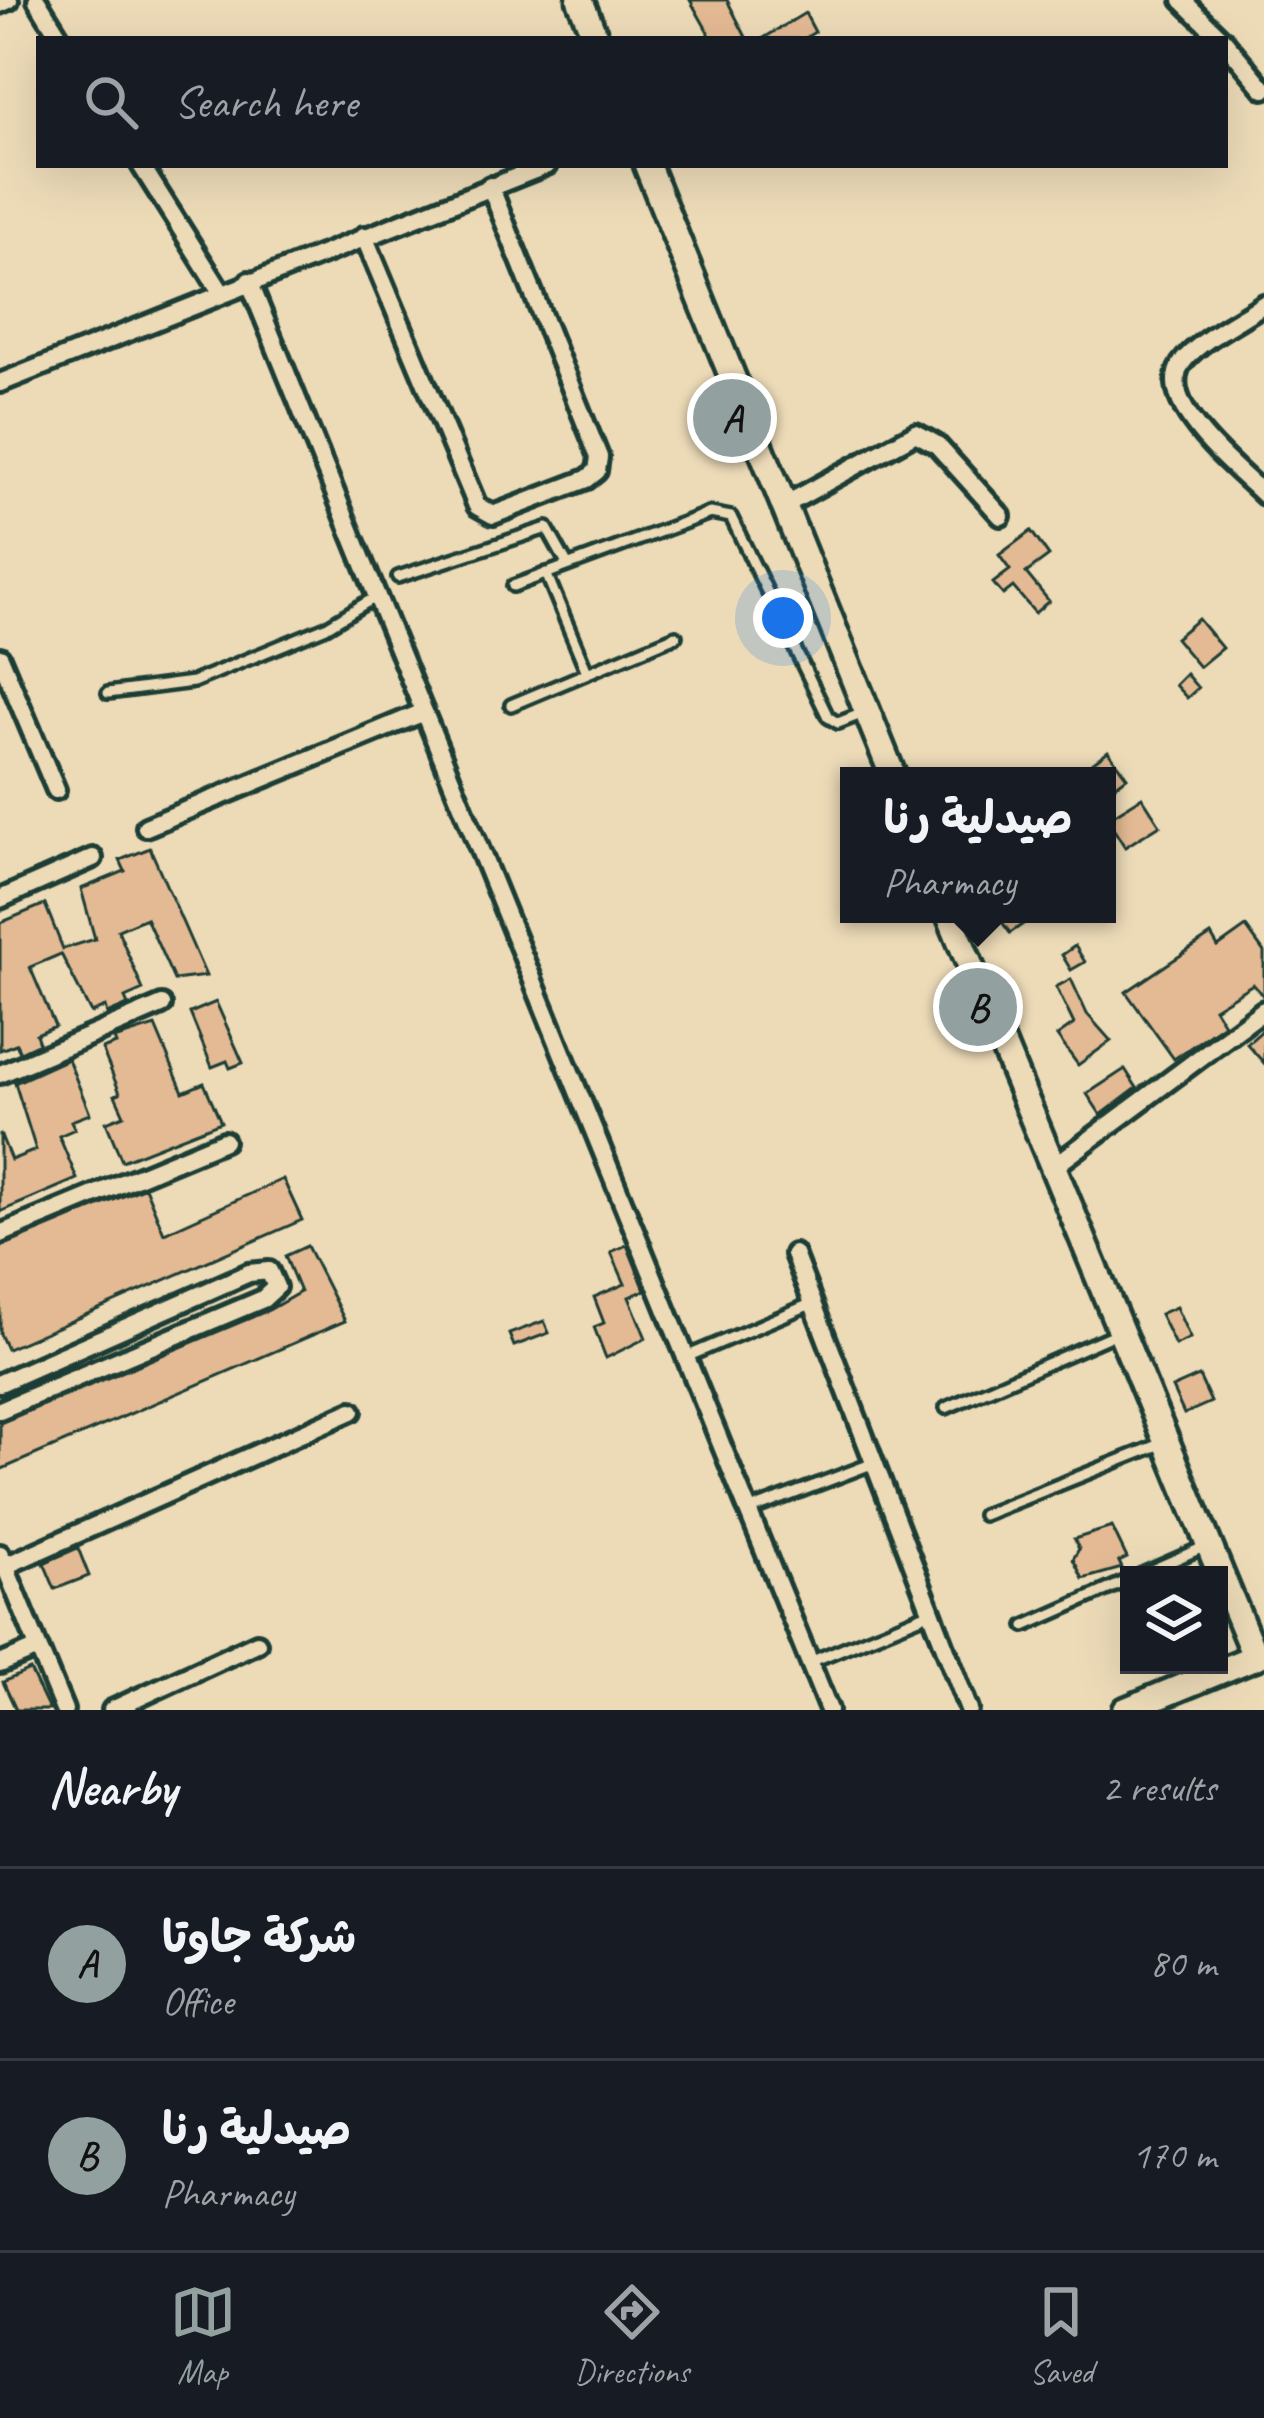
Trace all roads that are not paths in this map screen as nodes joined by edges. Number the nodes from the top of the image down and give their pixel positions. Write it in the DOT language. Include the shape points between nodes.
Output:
graph roads {
  1 [pos="9,0"];
  2 [pos="37,0"];
  3 [pos="580,0"];
  4 [pos="1182,0"];
  5 [pos="0,4"];
  6 [pos="59,36"];
  7 [pos="595,36"];
  8 [pos="1220,36"];
  9 [pos="1228,45"];
  10 [pos="1264,88"];
  11 [pos="142,168"];
  12 [pos="539,168"];
  13 [pos="648,168"];
  14 [pos="490,186"];
  15 [pos="364,236"];
  16 [pos="249,281"];
  17 [pos="221,292"];
  18 [pos="1264,304"];
  19 [pos="0,382"];
  20 [pos="1264,495"];
  21 [pos="783,506"];
  22 [pos="1001,516"];
  23 [pos="567,564"];
  24 [pos="546,573"];
  25 [pos="398,578"];
  26 [pos="513,586"];
  27 [pos="376,596"];
  28 [pos="676,636"];
  29 [pos="0,657"];
  30 [pos="587,672"];
  31 [pos="108,692"];
  32 [pos="512,705"];
  33 [pos="424,712"];
  34 [pos="866,712"];
  35 [pos="889,767"];
  36 [pos="56,790"];
  37 [pos="146,826"];
  38 [pos="94,858"];
  39 [pos="0,899"];
  40 [pos="953,923"];
  41 [pos="162,1005"];
  42 [pos="1264,1010"];
  43 [pos="0,1073"];
  44 [pos="224,1141"];
  45 [pos="1052,1168"];
  46 [pos="0,1234"];
  47 [pos="794,1254"];
  48 [pos="813,1303"];
  49 [pos="1120,1331"];
  50 [pos="686,1357"];
  51 [pos="0,1383"];
  52 [pos="946,1408"];
  53 [pos="0,1410"];
  54 [pos="352,1411"];
  55 [pos="1166,1442"];
  56 [pos="874,1462"];
  57 [pos="748,1511"];
  58 [pos="983,1515"];
  59 [pos="1208,1545"];
  60 [pos="2,1560"];
  61 [pos="1160,1566"];
  62 [pos="1120,1584"];
  63 [pos="931,1612"];
  64 [pos="1025,1626"];
  65 [pos="257,1643"];
  66 [pos="38,1648"];
  67 [pos="1259,1655"];
  68 [pos="810,1662"];
  69 [pos="0,1664"];
  70 [pos="64,1710"];
  71 [pos="112,1710"];
  72 [pos="829,1710"];
  73 [pos="969,1710"];
  74 [pos="1126,1710"];
  1 -- 5 [label="street"];
  2 -- 6 [label="street"];
  3 -- 7 [label="street"];
  4 -- 8 [label="street"];
  9 -- 10 [label="street"];
  11 -- 17 [label="street"];
  12 -- 14 [label="street"];
  13 -- 21 [label="street"];
  14 -- 15 [label="street"];
  14 -- 15 [label="street" via="599,457 587,479 493,515 477,506"];
  15 -- 16 [label="street"];
  16 -- 17 [label="street"];
  16 -- 27 [label="street"];
  17 -- 19 [label="street"];
  18 -- 20 [label="street" via="1190,354 1176,377 1191,420"];
  21 -- 22 [label="street" via="916,433 938,445"];
  21 -- 34 [label="street"];
  23 -- 24 [label="lane"];
  23 -- 25 [label="lane" via="547,528"];
  23 -- 34 [label="lane" via="710,513 731,517 828,717 838,723"];
  24 -- 26 [label="lane"];
  24 -- 30 [label="lane"];
  27 -- 31 [label="lane" via="326,627 193,682"];
  27 -- 33 [label="street"];
  28 -- 30 [label="lane"];
  29 -- 36 [label="street"];
  30 -- 32 [label="lane"];
  33 -- 37 [label="street"];
  33 -- 50 [label="street"];
  34 -- 35 [label="street"];
  38 -- 39 [label="street"];
  40 -- 45 [label="street"];
  41 -- 43 [label="street"];
  42 -- 45 [label="street"];
  44 -- 46 [label="street"];
  45 -- 49 [label="street"];
  47 -- 48 [label="street"];
  48 -- 50 [label="lane"];
  48 -- 56 [label="street"];
  49 -- 52 [label="lane"];
  49 -- 55 [label="street"];
  50 -- 57 [label="street"];
  51 -- 53 [label="street" via="249,1273 269,1271 276,1287"];
  54 -- 60 [label="street"];
  55 -- 58 [label="lane"];
  55 -- 59 [label="street"];
  56 -- 57 [label="lane"];
  56 -- 63 [label="street"];
  57 -- 68 [label="street"];
  59 -- 61 [label="lane"];
  59 -- 67 [label="street"];
  60 -- 66 [label="street"];
  62 -- 64 [label="lane"];
  63 -- 68 [label="lane"];
  63 -- 73 [label="street"];
  65 -- 71 [label="street"];
  66 -- 69 [label="street"];
  66 -- 70 [label="street"];
  67 -- 74 [label="street"];
  68 -- 72 [label="street"];
}
